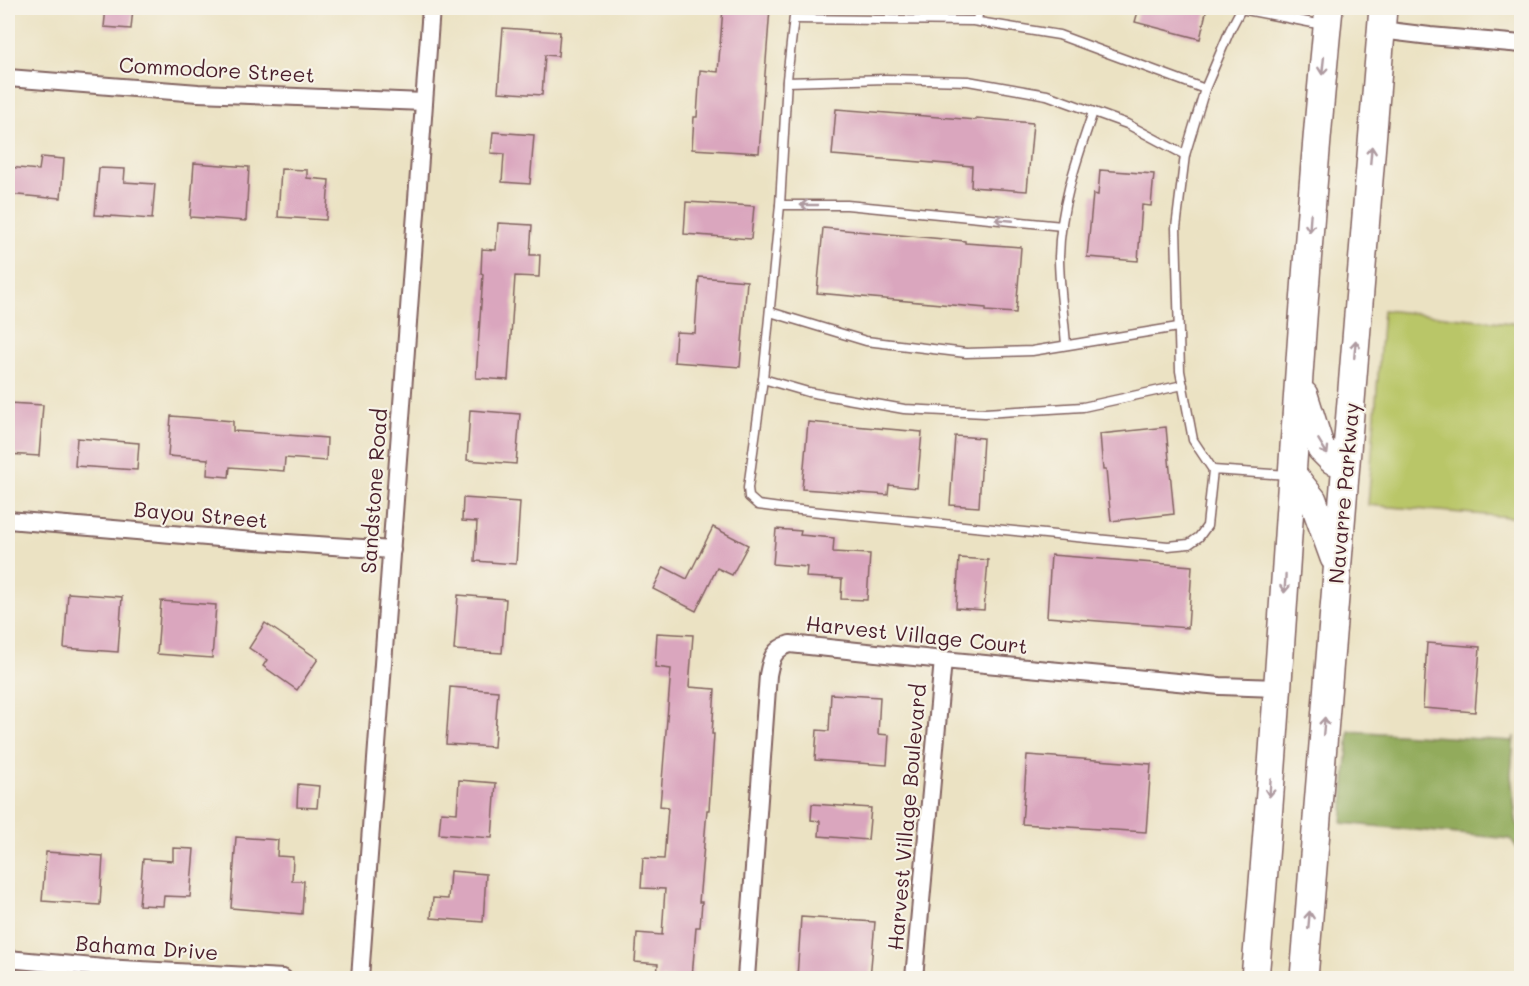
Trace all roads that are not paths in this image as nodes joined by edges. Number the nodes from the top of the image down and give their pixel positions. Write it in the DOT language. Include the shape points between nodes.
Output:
graph roads {
  1 [pos="431,8"];
  2 [pos="795,8"];
  3 [pos="979,8"];
  4 [pos="1242,8"];
  5 [pos="1328,17"];
  6 [pos="794,19"];
  7 [pos="1382,19"];
  8 [pos="977,21"];
  9 [pos="1521,44"];
  10 [pos="8,78"];
  11 [pos="787,82"];
  12 [pos="1205,89"];
  13 [pos="424,102"];
  14 [pos="1093,112"];
  15 [pos="1185,155"];
  16 [pos="780,205"];
  17 [pos="1062,226"];
  18 [pos="770,312"];
  19 [pos="1178,327"];
  20 [pos="1066,345"];
  21 [pos="764,379"];
  22 [pos="1299,379"];
  23 [pos="1183,385"];
  24 [pos="1346,464"];
  25 [pos="1213,470"];
  26 [pos="1293,475"];
  27 [pos="8,520"];
  28 [pos="392,550"];
  29 [pos="1337,568"];
  30 [pos="943,660"];
  31 [pos="1277,688"];
  32 [pos="8,959"];
  33 [pos="283,978"];
  34 [pos="360,978"];
  35 [pos="746,978"];
  36 [pos="914,978"];
  37 [pos="1255,978"];
  38 [pos="1304,978"];
  1 -- 13 [label="street, Sandstone Road"];
  2 -- 6 [label="lane"];
  3 -- 8 [label="lane"];
  4 -- 5 [label="lane"];
  4 -- 12 [label="lane"];
  5 -- 22 [label="highway, one-way"];
  6 -- 8 [label="lane"];
  6 -- 11 [label="lane"];
  7 -- 9 [label="street" via="1430,36"];
  24 -- 7 [label="highway, Navarre Parkway, one-way"];
  8 -- 12 [label="lane" via="1059,35"];
  10 -- 13 [label="street, Commodore Street" via="198,93"];
  11 -- 14 [label="lane" via="968,81 1047,95"];
  11 -- 16 [label="lane"];
  12 -- 15 [label="lane"];
  13 -- 28 [label="street, Sandstone Road"];
  14 -- 15 [label="lane" via="1127,124"];
  14 -- 17 [label="lane" via="1073,171"];
  15 -- 19 [label="lane" via="1176,228"];
  17 -- 16 [label="lane, one-way" via="847,205"];
  16 -- 18 [label="lane"];
  17 -- 20 [label="lane" via="1059,257"];
  18 -- 20 [label="lane" via="866,341 966,353 1032,351"];
  18 -- 21 [label="lane"];
  19 -- 20 [label="lane"];
  19 -- 23 [label="lane"];
  21 -- 23 [label="lane" via="808,392 904,410 985,412 1083,407"];
  21 -- 25 [label="lane" via="748,488 749,497 758,505 1168,546 1189,544 1207,526"];
  22 -- 24 [label="highway, one-way" via="1321,449 1332,460"];
  22 -- 26 [label="highway"];
  23 -- 25 [label="lane" via="1193,440"];
  24 -- 29 [label="highway, Navarre Parkway"];
  25 -- 26 [label="lane"];
  26 -- 29 [label="highway" via="1313,500"];
  26 -- 31 [label="highway, one-way"];
  27 -- 28 [label="street, Bayou Street"];
  28 -- 34 [label="street, Sandstone Road"];
  38 -- 29 [label="highway, Navarre Parkway, one-way"];
  30 -- 31 [label="street, Harvest Village Court"];
  30 -- 35 [label="street, Harvest Village Court" via="790,644 776,651 768,675"];
  30 -- 36 [label="street, Harvest Village Boulevard"];
  31 -- 37 [label="highway, one-way"];
  32 -- 33 [label="street, Bahama Drive"];
}
